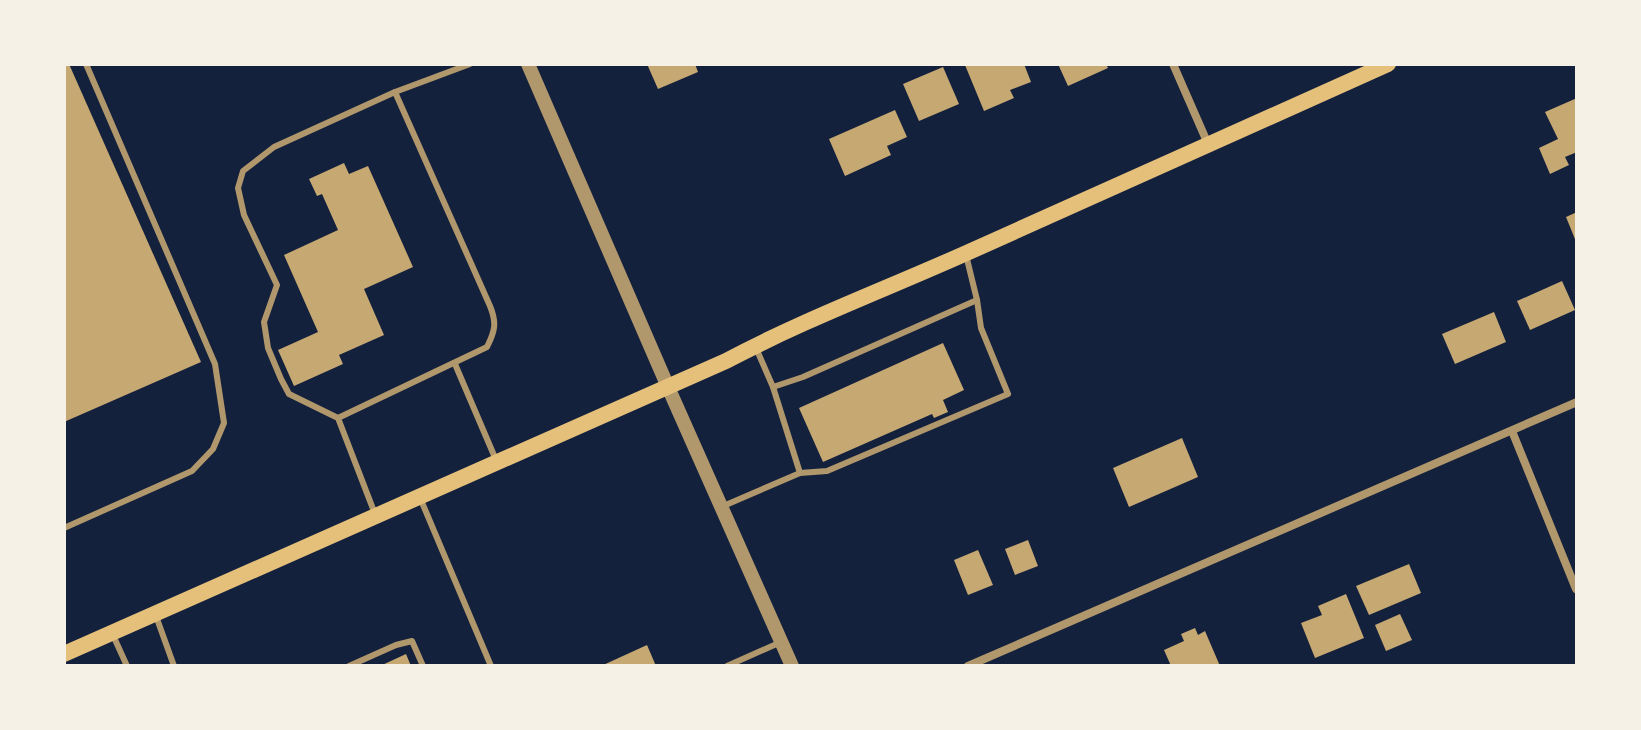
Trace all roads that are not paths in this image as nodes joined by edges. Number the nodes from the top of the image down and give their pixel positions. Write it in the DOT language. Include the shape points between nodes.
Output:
graph roads {
  1 [pos="86,64"];
  2 [pos="470,64"];
  3 [pos="528,64"];
  4 [pos="1173,64"];
  5 [pos="1388,64"];
  6 [pos="395,92"];
  7 [pos="1208,144"];
  8 [pos="966,253"];
  9 [pos="977,300"];
  10 [pos="755,346"];
  11 [pos="455,364"];
  12 [pos="668,387"];
  13 [pos="773,387"];
  14 [pos="1577,402"];
  15 [pos="338,418"];
  16 [pos="1512,431"];
  17 [pos="497,463"];
  18 [pos="800,473"];
  19 [pos="419,497"];
  20 [pos="721,507"];
  21 [pos="375,516"];
  22 [pos="64,528"];
  23 [pos="1576,589"];
  24 [pos="155,613"];
  25 [pos="111,632"];
  26 [pos="781,642"];
  27 [pos="64,654"];
  28 [pos="127,666"];
  29 [pos="174,666"];
  30 [pos="349,666"];
  31 [pos="423,666"];
  32 [pos="491,666"];
  33 [pos="727,666"];
  34 [pos="792,666"];
  35 [pos="968,666"];
  1 -- 22 [label="lane" via="215,364 224,423 213,449 192,471"];
  2 -- 6 [label="lane"];
  3 -- 12 [label="street"];
  4 -- 7 [label="street"];
  5 -- 7 [label="main road"];
  6 -- 11 [label="lane" via="496,321 487,347"];
  6 -- 15 [label="lane" via="274,147 243,171 238,188 244,215 277,285 264,322 281,379 289,394"];
  7 -- 8 [label="main road"];
  8 -- 9 [label="lane"];
  8 -- 10 [label="main road"];
  9 -- 13 [label="lane"];
  9 -- 18 [label="lane" via="981,328 1008,394 827,471"];
  10 -- 12 [label="main road"];
  10 -- 13 [label="lane"];
  11 -- 15 [label="lane"];
  11 -- 17 [label="lane"];
  12 -- 17 [label="main road"];
  12 -- 20 [label="street"];
  13 -- 18 [label="lane"];
  14 -- 16 [label="street"];
  15 -- 21 [label="lane"];
  16 -- 23 [label="street"];
  16 -- 35 [label="street"];
  17 -- 19 [label="main road"];
  18 -- 20 [label="lane"];
  19 -- 21 [label="main road"];
  19 -- 32 [label="lane"];
  20 -- 26 [label="street"];
  21 -- 24 [label="main road"];
  24 -- 25 [label="main road"];
  24 -- 29 [label="lane"];
  25 -- 27 [label="main road"];
  25 -- 28 [label="lane"];
  26 -- 33 [label="lane"];
  26 -- 34 [label="street"];
  30 -- 31 [label="lane" via="412,641"];
}
